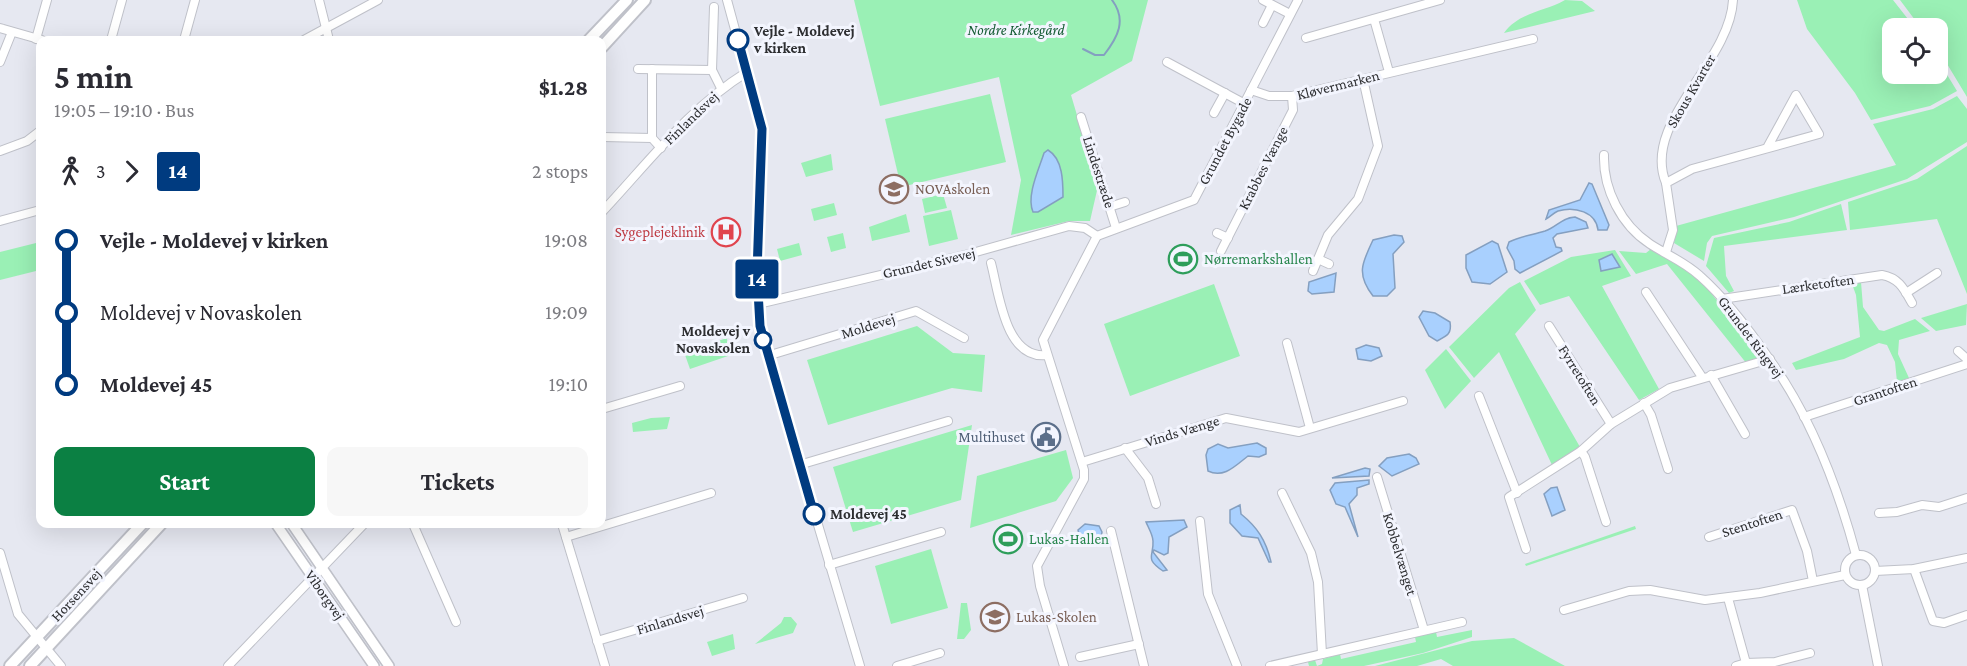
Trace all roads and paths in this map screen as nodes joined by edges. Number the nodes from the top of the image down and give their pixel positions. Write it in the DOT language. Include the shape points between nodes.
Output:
graph roads {
  1 [pos="47,0"];
  2 [pos="122,0"];
  3 [pos="195,0"];
  4 [pos="319,0"];
  5 [pos="378,0"];
  6 [pos="627,0"];
  7 [pos="634,0"];
  8 [pos="645,0"];
  9 [pos="727,0"];
  10 [pos="1263,0"];
  11 [pos="1298,0"];
  12 [pos="1440,0"];
  13 [pos="1732,0"];
  14 [pos="1272,5"];
  15 [pos="714,8"];
  16 [pos="1290,14"];
  17 [pos="1374,19"];
  18 [pos="1263,23"];
  19 [pos="0,28"];
  20 [pos="324,29"];
  21 [pos="12,32"];
  22 [pos="40,36"];
  23 [pos="112,36"];
  24 [pos="185,36"];
  25 [pos="311,36"];
  26 [pos="327,36"];
  27 [pos="594,36"];
  28 [pos="595,36"];
  29 [pos="1306,38"];
  30 [pos="36,39"];
  31 [pos="1533,39"];
  32 [pos="606,43"];
  33 [pos="0,62"];
  34 [pos="1167,62"];
  35 [pos="638,69"];
  36 [pos="652,69"];
  37 [pos="712,70"];
  38 [pos="747,72"];
  39 [pos="1389,72"];
  40 [pos="1363,79"];
  41 [pos="721,88"];
  42 [pos="1251,90"];
  43 [pos="1225,93"];
  44 [pos="1292,96"];
  45 [pos="1245,104"];
  46 [pos="1214,113"];
  47 [pos="1082,117"];
  48 [pos="36,134"];
  49 [pos="606,137"];
  50 [pos="652,138"];
  51 [pos="661,148"];
  52 [pos="1767,148"];
  53 [pos="0,152"];
  54 [pos="1604,154"];
  55 [pos="1666,183"];
  56 [pos="1125,202"];
  57 [pos="1109,207"];
  58 [pos="606,208"];
  59 [pos="36,211"];
  60 [pos="0,221"];
  61 [pos="1116,228"];
  62 [pos="1217,232"];
  63 [pos="1097,236"];
  64 [pos="1228,238"];
  65 [pos="1221,251"];
  66 [pos="1666,252"];
  67 [pos="1318,259"];
  68 [pos="991,263"];
  69 [pos="1329,264"];
  70 [pos="1313,271"];
  71 [pos="1937,273"];
  72 [pos="1646,292"];
  73 [pos="1906,293"];
  74 [pos="1722,299"];
  75 [pos="1911,303"];
  76 [pos="758,304"];
  77 [pos="1549,326"];
  78 [pos="964,338"];
  79 [pos="1287,343"];
  80 [pos="1958,351"];
  81 [pos="1047,355"];
  82 [pos="767,356"];
  83 [pos="1770,359"];
  84 [pos="1967,359"];
  85 [pos="1967,364"];
  86 [pos="1707,376"];
  87 [pos="680,386"];
  88 [pos="1479,396"];
  89 [pos="1403,401"];
  90 [pos="1644,403"];
  91 [pos="606,408"];
  92 [pos="1804,417"];
  93 [pos="948,421"];
  94 [pos="1611,424"];
  95 [pos="1310,428"];
  96 [pos="1745,434"];
  97 [pos="1125,448"];
  98 [pos="1581,451"];
  99 [pos="1082,462"];
  100 [pos="799,465"];
  101 [pos="1668,469"];
  102 [pos="1377,477"];
  103 [pos="1517,492"];
  104 [pos="711,493"];
  105 [pos="1282,493"];
  106 [pos="1967,498"];
  107 [pos="1156,504"];
  108 [pos="1879,513"];
  109 [pos="1200,521"];
  110 [pos="1606,522"];
  111 [pos="606,525"];
  112 [pos="138,528"];
  113 [pos="157,528"];
  114 [pos="279,528"];
  115 [pos="294,528"];
  116 [pos="360,528"];
  117 [pos="415,528"];
  118 [pos="563,528"];
  119 [pos="596,528"];
  120 [pos="1111,531"];
  121 [pos="941,532"];
  122 [pos="566,537"];
  123 [pos="1709,537"];
  124 [pos="1526,549"];
  125 [pos="0,553"];
  126 [pos="1856,555"];
  127 [pos="1967,558"];
  128 [pos="829,565"];
  129 [pos="320,566"];
  130 [pos="1914,569"];
  131 [pos="1875,571"];
  132 [pos="96,573"];
  133 [pos="1845,574"];
  134 [pos="312,576"];
  135 [pos="1813,581"];
  136 [pos="1862,585"];
  137 [pos="743,598"];
  138 [pos="1728,598"];
  139 [pos="1564,610"];
  140 [pos="1967,615"];
  141 [pos="456,622"];
  142 [pos="1462,622"];
  143 [pos="1424,630"];
  144 [pos="36,638"];
  145 [pos="597,642"];
  146 [pos="1139,644"];
  147 [pos="45,649"];
  148 [pos="940,653"];
  149 [pos="1810,653"];
  150 [pos="1322,654"];
  151 [pos="1080,657"];
  152 [pos="1746,663"];
  153 [pos="233,664"];
  154 [pos="10,666"];
  155 [pos="22,666"];
  156 [pos="30,666"];
  157 [pos="61,666"];
  158 [pos="374,666"];
  159 [pos="389,666"];
  160 [pos="604,666"];
  161 [pos="860,666"];
  162 [pos="897,666"];
  163 [pos="1064,666"];
  164 [pos="1144,666"];
  165 [pos="1237,666"];
  166 [pos="1270,666"];
  167 [pos="1736,666"];
  168 [pos="1878,666"];
  1 -- 22 [label="street"];
  2 -- 23 [label="street"];
  3 -- 24 [label="street"];
  4 -- 20 [label="street"];
  5 -- 20 [label="street"];
  6 -- 27 [label="main road"];
  7 -- 28 [label="main road"];
  8 -- 32 [label="main road"];
  9 -- 38 [label="street"];
  10 -- 14 [label="street"];
  11 -- 16 [label="street, Grundet Bygade"];
  12 -- 17 [label="street"];
  13 -- 55 [label="street, Skous Kvarter" via="1724,35 1666,135 1660,156"];
  14 -- 16 [label="street"];
  14 -- 18 [label="street"];
  15 -- 37 [label="street, Finlandsvej"];
  16 -- 42 [label="street, Grundet Bygade"];
  17 -- 29 [label="street"];
  17 -- 39 [label="street, Kløvermarken"];
  19 -- 21 [label="street"];
  20 -- 25 [label="street"];
  20 -- 26 [label="street"];
  21 -- 30 [label="street"];
  21 -- 33 [label="street"];
  31 -- 39 [label="street, Kløvermarken"];
  34 -- 43 [label="street"];
  35 -- 36 [label="street, Finlandsvej"];
  36 -- 37 [label="street, Finlandsvej"];
  36 -- 50 [label="street, Finlandsvej"];
  37 -- 41 [label="street, Finlandsvej"];
  38 -- 41 [label="street, Finlandsvej"];
  38 -- 76 [label="street" via="761,123 763,149"];
  39 -- 40 [label="street, Kløvermarken"];
  40 -- 44 [label="street, Kløvermarken"];
  40 -- 67 [label="street" via="1378,146 1358,199 1328,235"];
  41 -- 51 [label="street, Finlandsvej"];
  42 -- 44 [label="street, Kløvermarken" via="1269,96"];
  42 -- 45 [label="street, Grundet Bygade"];
  43 -- 45 [label="street"];
  43 -- 46 [label="street"];
  44 -- 64 [label="street, Krabbes Vænge" via="1293,110"];
  45 -- 61 [label="street, Grundet Bygade" via="1194,200"];
  47 -- 57 [label="street, Lindestræde"];
  48 -- 53 [label="street"];
  49 -- 50 [label="street, Finlandsvej"];
  50 -- 51 [label="street, Finlandsvej"];
  51 -- 58 [label="street, Finlandsvej"];
  52 -- 52 [label="street" via="1819,134 1796,95 1781,122"];
  52 -- 55 [label="street" via="1692,169"];
  54 -- 66 [label="street, Grundet Ringvej" via="1607,180 1619,212 1644,239"];
  55 -- 66 [label="street, Skous Kvarter" via="1673,230"];
  56 -- 57 [label="street"];
  57 -- 61 [label="street, Lindestræde"];
  59 -- 60 [label="street"];
  61 -- 63 [label="street, Grundet Bygade"];
  62 -- 64 [label="street"];
  63 -- 76 [label="street, Grundet Sivevej" via="1085,228 1070,226"];
  63 -- 81 [label="street" via="1043,340"];
  64 -- 65 [label="street, Krabbes Vænge"];
  66 -- 74 [label="street, Grundet Ringvej" via="1688,265"];
  67 -- 69 [label="street"];
  67 -- 70 [label="street"];
  68 -- 81 [label="street" via="1014,341 1026,352"];
  71 -- 73 [label="street"];
  72 -- 86 [label="street"];
  73 -- 74 [label="street, Lærketoften" via="1895,279 1882,275"];
  73 -- 75 [label="street, Lærketoften"];
  74 -- 83 [label="street, Grundet Ringvej"];
  76 -- 82 [label="street"];
  77 -- 94 [label="street, Fyrretoften"];
  78 -- 82 [label="street, Moldevej" via="916,311"];
  79 -- 95 [label="street"];
  80 -- 84 [label="street"];
  81 -- 99 [label="street"];
  82 -- 100 [label="street"];
  83 -- 86 [label="street"];
  83 -- 92 [label="street, Grundet Ringvej"];
  85 -- 92 [label="street, Grantoften"];
  86 -- 90 [label="street" via="1670,388"];
  86 -- 96 [label="street"];
  87 -- 91 [label="street"];
  88 -- 103 [label="street"];
  89 -- 95 [label="street, Vinds Vænge"];
  90 -- 94 [label="street"];
  90 -- 101 [label="street" via="1652,415"];
  92 -- 126 [label="street, Grundet Ringvej" via="1843,508"];
  93 -- 100 [label="street"];
  94 -- 98 [label="street"];
  95 -- 97 [label="street, Vinds Vænge" via="1299,432 1226,417"];
  97 -- 99 [label="street, Vinds Vænge"];
  97 -- 107 [label="street, Vinds Vænge" via="1148,478"];
  98 -- 103 [label="street"];
  98 -- 110 [label="street"];
  99 -- 163 [label="street" via="1084,479 1037,566"];
  100 -- 128 [label="street"];
  102 -- 143 [label="street, Kobbelvænget"];
  103 -- 124 [label="street" via="1509,497"];
  104 -- 111 [label="street"];
  105 -- 150 [label="street" via="1312,558 1318,582"];
  106 -- 108 [label="street" via="1939,507 1922,505"];
  109 -- 165 [label="street" via="1208,594"];
  112 -- 132 [label="main road, Horsensvej"];
  113 -- 147 [label="main road, Horsensvej"];
  114 -- 134 [label="street, Viborgvej"];
  115 -- 129 [label="street, Viborgvej"];
  116 -- 129 [label="street"];
  117 -- 141 [label="street"];
  118 -- 122 [label="street"];
  119 -- 122 [label="street"];
  120 -- 146 [label="street"];
  121 -- 128 [label="street"];
  122 -- 145 [label="street"];
  123 -- 135 [label="street, Stentoften" via="1792,510"];
  125 -- 144 [label="street" via="18,614"];
  126 -- 131 [label="street" via="1870,558"];
  126 -- 133 [label="street" via="1847,561"];
  127 -- 130 [label="street"];
  128 -- 161 [label="street"];
  129 -- 134 [label="street"];
  129 -- 159 [label="street, Viborgvej"];
  130 -- 131 [label="street"];
  130 -- 140 [label="street" via="1933,621 1944,623"];
  131 -- 136 [label="street" via="1871,581"];
  132 -- 144 [label="main road, Horsensvej"];
  132 -- 147 [label="main road" via="85,594 47,636"];
  133 -- 135 [label="street"];
  133 -- 136 [label="street" via="1852,583"];
  134 -- 153 [label="street"];
  134 -- 158 [label="street, Viborgvej"];
  135 -- 138 [label="street"];
  136 -- 168 [label="street"];
  137 -- 145 [label="street, Finlandsvej"];
  138 -- 139 [label="street" via="1689,600 1650,591 1629,591"];
  138 -- 152 [label="street"];
  142 -- 143 [label="street"];
  143 -- 150 [label="street"];
  144 -- 147 [label="street"];
  144 -- 154 [label="main road, Horsensvej"];
  144 -- 155 [label="main road" via="36,650"];
  145 -- 160 [label="street"];
  146 -- 151 [label="street"];
  146 -- 164 [label="street"];
  147 -- 156 [label="main road, Horsensvej"];
  147 -- 157 [label="street"];
  148 -- 162 [label="street"];
  149 -- 152 [label="street" via="1775,663"];
  150 -- 166 [label="street"];
  152 -- 167 [label="street"];
}
